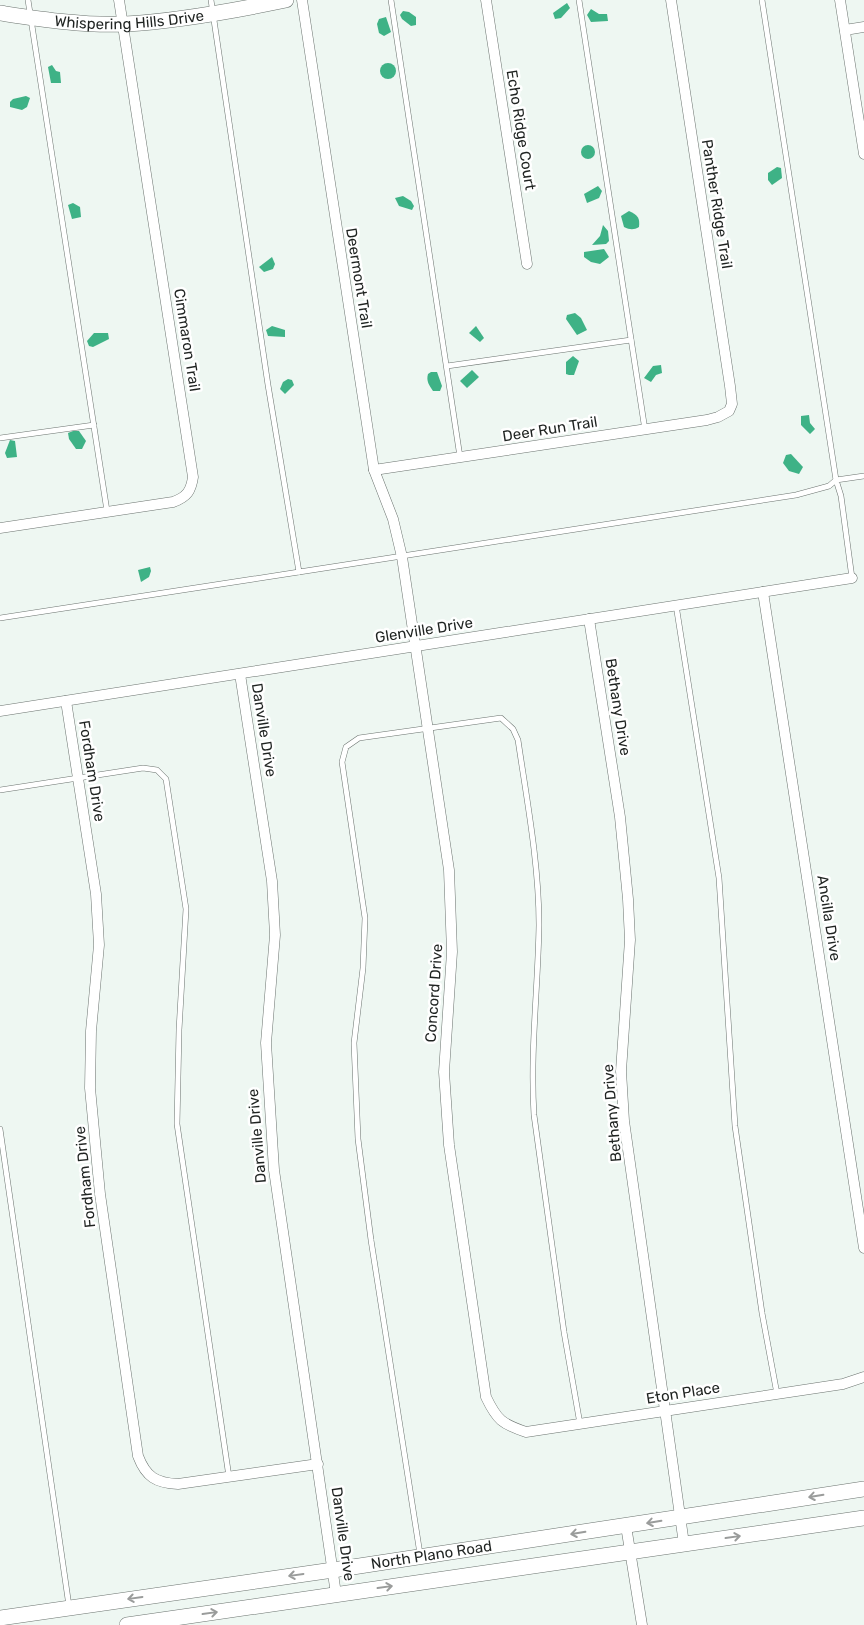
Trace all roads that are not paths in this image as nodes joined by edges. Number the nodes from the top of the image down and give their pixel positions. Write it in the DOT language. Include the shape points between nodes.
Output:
graph roads {
  1 [pos="28,0"];
  2 [pos="120,0"];
  3 [pos="286,0"];
  4 [pos="302,0"];
  5 [pos="391,0"];
  6 [pos="486,0"];
  7 [pos="579,0"];
  8 [pos="670,0"];
  9 [pos="762,0"];
  10 [pos="840,0"];
  11 [pos="212,7"];
  12 [pos="0,13"];
  13 [pos="31,18"];
  14 [pos="123,24"];
  15 [pos="864,27"];
  16 [pos="845,30"];
  17 [pos="861,115"];
  18 [pos="864,154"];
  19 [pos="527,264"];
  20 [pos="630,340"];
  21 [pos="446,366"];
  22 [pos="729,411"];
  23 [pos="94,425"];
  24 [pos="645,430"];
  25 [pos="0,438"];
  26 [pos="460,458"];
  27 [pos="374,470"];
  28 [pos="864,476"];
  29 [pos="836,480"];
  30 [pos="107,511"];
  31 [pos="0,528"];
  32 [pos="402,557"];
  33 [pos="299,572"];
  34 [pos="852,578"];
  35 [pos="764,592"];
  36 [pos="676,605"];
  37 [pos="0,618"];
  38 [pos="588,619"];
  39 [pos="415,647"];
  40 [pos="240,674"];
  41 [pos="66,701"];
  42 [pos="0,711"];
  43 [pos="428,728"];
  44 [pos="78,778"];
  45 [pos="0,790"];
  46 [pos="0,1130"];
  47 [pos="864,1248"];
  48 [pos="864,1377"];
  49 [pos="777,1394"];
  50 [pos="667,1411"];
  51 [pos="580,1424"];
  52 [pos="505,1425"];
  53 [pos="318,1464"];
  54 [pos="229,1477"];
  55 [pos="864,1489"];
  56 [pos="681,1518"];
  57 [pos="864,1518"];
  58 [pos="626,1526"];
  59 [pos="684,1544"];
  60 [pos="631,1552"];
  61 [pos="420,1557"];
  62 [pos="333,1570"];
  63 [pos="336,1594"];
  64 [pos="70,1608"];
  65 [pos="0,1618"];
  66 [pos="127,1625"];
  67 [pos="642,1625"];
  1 -- 13 [label="lane"];
  2 -- 14 [label="street, Cimmaron Trail"];
  3 -- 11 [label="main road, Whispering Hills Drive"];
  4 -- 27 [label="street, Deermont Trail"];
  5 -- 21 [label="lane"];
  6 -- 19 [label="street, Echo Ridge Court"];
  7 -- 20 [label="lane"];
  8 -- 22 [label="street, Panther Ridge Trail" via="730,386 732,404"];
  9 -- 29 [label="lane"];
  10 -- 16 [label="street"];
  11 -- 14 [label="main road, Whispering Hills Drive"];
  11 -- 33 [label="lane"];
  12 -- 13 [label="main road, Whispering Hills Drive"];
  13 -- 14 [label="main road, Whispering Hills Drive"];
  13 -- 23 [label="lane"];
  14 -- 30 [label="street, Cimmaron Trail" via="193,477 189,493 182,499"];
  15 -- 16 [label="street"];
  16 -- 17 [label="street"];
  17 -- 18 [label="street"];
  20 -- 21 [label="lane"];
  20 -- 24 [label="lane"];
  21 -- 26 [label="lane"];
  22 -- 24 [label="street, Deer Run Trail" via="718,417"];
  23 -- 25 [label="lane"];
  23 -- 30 [label="lane"];
  24 -- 26 [label="street, Deer Run Trail"];
  26 -- 27 [label="street, Deer Run Trail"];
  27 -- 32 [label="street, Deermont Trail" via="393,519"];
  28 -- 29 [label="lane"];
  29 -- 32 [label="lane" via="829,486 796,495"];
  29 -- 34 [label="lane"];
  30 -- 31 [label="street, Cimmaron Trail"];
  32 -- 33 [label="lane"];
  32 -- 39 [label="street, Concord Drive"];
  33 -- 37 [label="lane"];
  34 -- 35 [label="street, Glenville Drive"];
  35 -- 36 [label="street, Glenville Drive"];
  35 -- 47 [label="street, Ancilla Drive"];
  36 -- 38 [label="street, Glenville Drive"];
  36 -- 49 [label="lane" via="719,878 736,1126 762,1313"];
  38 -- 39 [label="street, Glenville Drive"];
  38 -- 50 [label="street, Bethany Drive" via="620,817 628,899 630,940 621,1071 624,1120"];
  39 -- 40 [label="street, Glenville Drive"];
  39 -- 43 [label="street, Concord Drive"];
  40 -- 41 [label="street, Glenville Drive"];
  40 -- 53 [label="street, Danville Drive" via="272,881 276,935 266,1044 274,1170"];
  41 -- 42 [label="street, Glenville Drive"];
  41 -- 44 [label="street, Fordham Drive"];
  43 -- 51 [label="lane" via="501,718 513,729 518,740 539,923 532,1081 534,1115"];
  43 -- 52 [label="street, Concord Drive" via="449,870 452,944 444,1072 449,1145 486,1397 494,1414"];
  43 -- 61 [label="lane" via="359,738 346,747 342,762 365,918 354,1043 358,1139"];
  44 -- 45 [label="lane"];
  44 -- 54 [label="street, Fordham Drive" via="96,894 99,946 91,1031 90,1088 100,1194 138,1456 144,1471 166,1484"];
  44 -- 54 [label="lane" via="150,769 163,774 168,786 186,909 177,1124"];
  46 -- 64 [label="lane"];
  48 -- 49 [label="street, Eton Place" via="843,1384"];
  49 -- 50 [label="street, Eton Place"];
  50 -- 51 [label="street, Eton Place"];
  50 -- 56 [label="street, Bethany Drive"];
  51 -- 52 [label="street, Eton Place" via="526,1432"];
  53 -- 54 [label="street, Fordham Drive"];
  53 -- 62 [label="street, Danville Drive"];
  55 -- 56 [label="main road, North Plano Road, one-way"];
  56 -- 58 [label="main road, North Plano Road, one-way"];
  56 -- 59 [label="street, Bethany Drive"];
  59 -- 57 [label="main road, North Plano Road, one-way"];
  58 -- 60 [label="street"];
  58 -- 61 [label="main road, North Plano Road, one-way"];
  59 -- 60 [label="main road, North Plano Road"];
  63 -- 60 [label="main road, North Plano Road, one-way"];
  60 -- 67 [label="street"];
  61 -- 62 [label="main road, North Plano Road"];
  62 -- 63 [label="street, Danville Drive"];
  62 -- 64 [label="main road, North Plano Road, one-way"];
  66 -- 63 [label="main road, North Plano Road, one-way"];
  64 -- 65 [label="main road, North Plano Road"];
}
